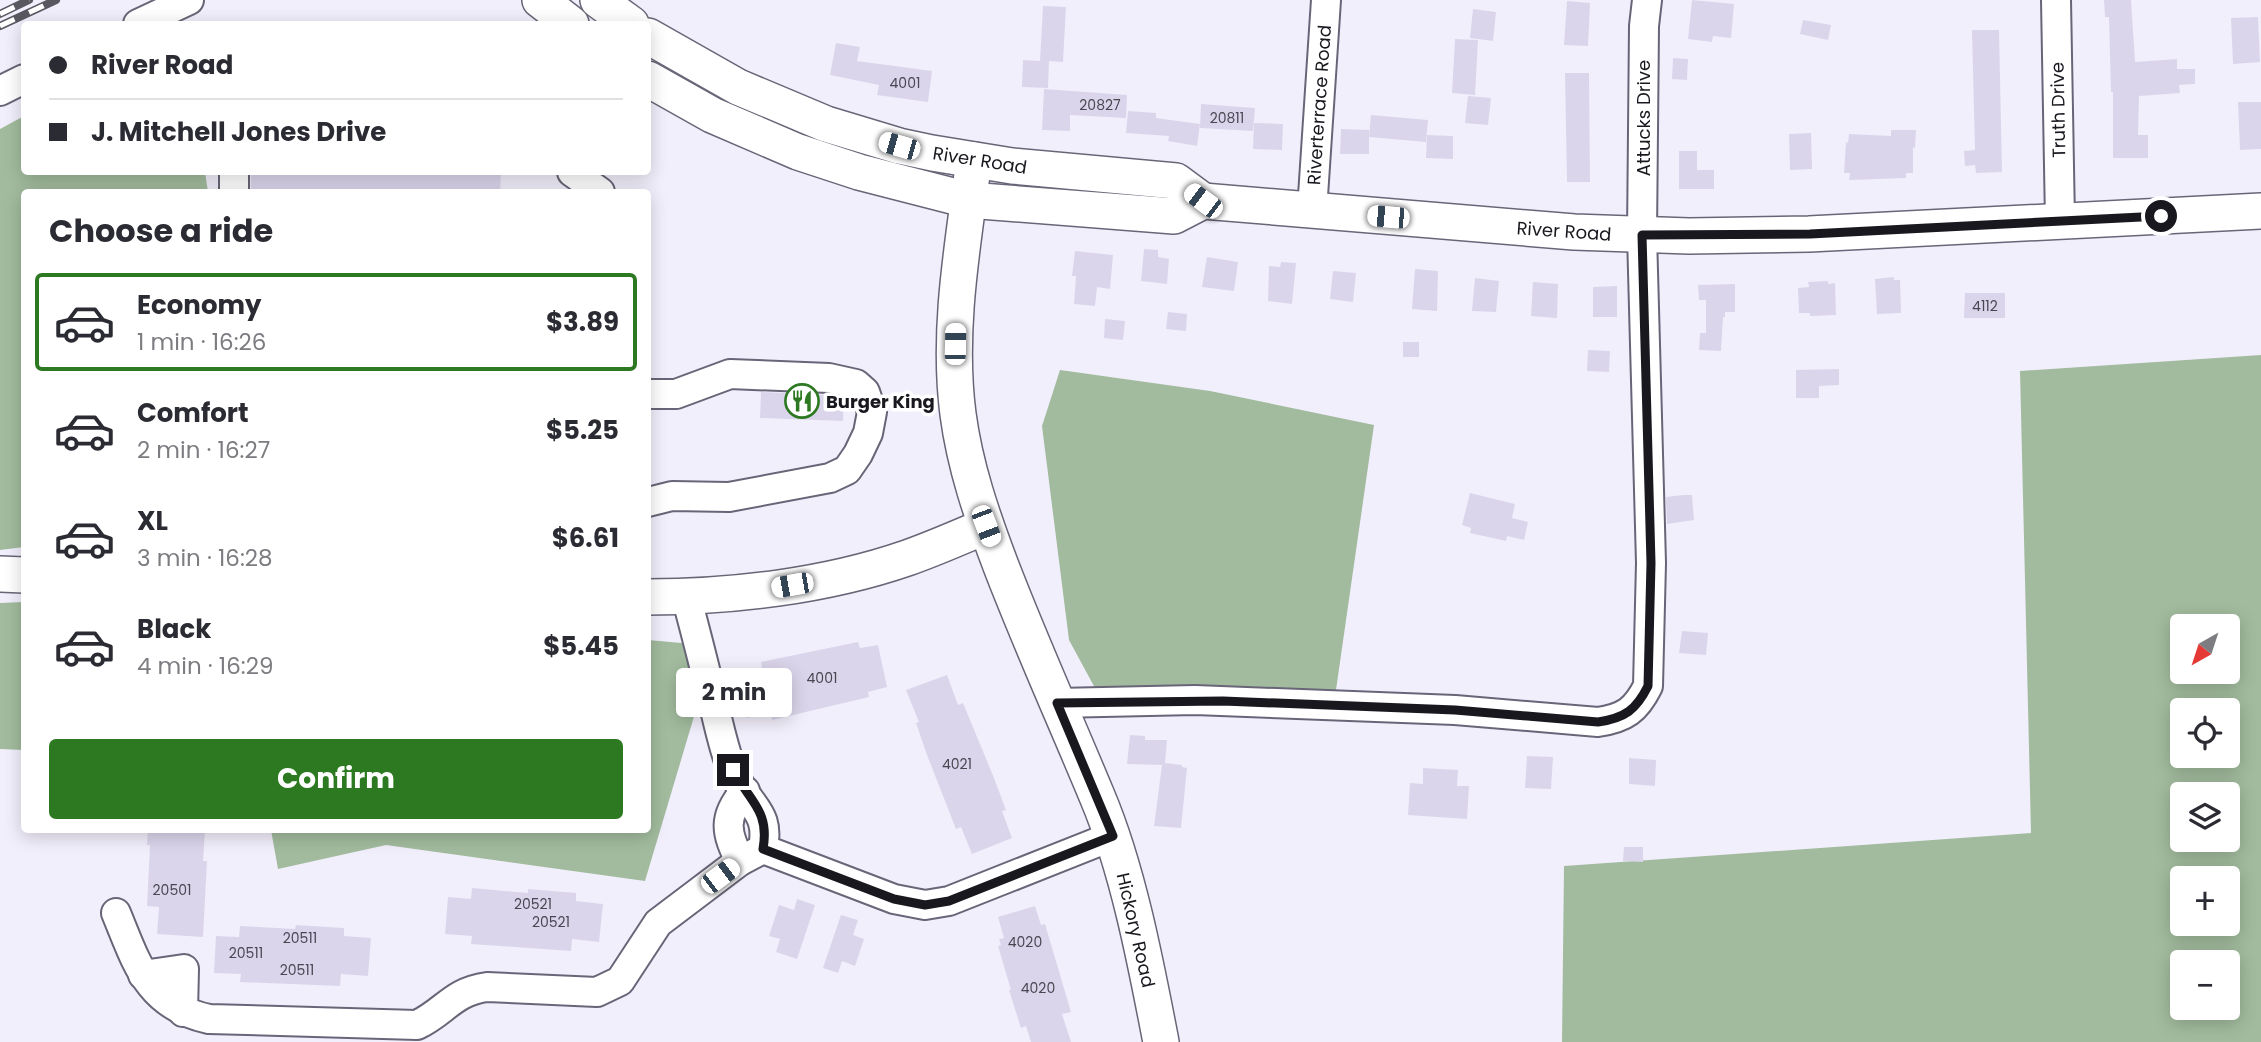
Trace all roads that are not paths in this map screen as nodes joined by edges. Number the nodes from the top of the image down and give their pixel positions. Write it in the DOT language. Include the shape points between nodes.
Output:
graph roads {
  1 [pos="189,0"];
  2 [pos="540,0"];
  3 [pos="598,0"];
  4 [pos="1326,0"];
  5 [pos="1647,0"];
  6 [pos="2056,0"];
  7 [pos="144,21"];
  8 [pos="567,21"];
  9 [pos="627,21"];
  10 [pos="651,38"];
  11 [pos="21,80"];
  12 [pos="651,81"];
  13 [pos="0,91"];
  14 [pos="974,160"];
  15 [pos="576,175"];
  16 [pos="596,189"];
  17 [pos="968,200"];
  18 [pos="1203,201"];
  19 [pos="1312,211"];
  20 [pos="2261,211"];
  21 [pos="2060,220"];
  22 [pos="1642,235"];
  23 [pos="651,394"];
  24 [pos="651,501"];
  25 [pos="986,526"];
  26 [pos="0,575"];
  27 [pos="21,575"];
  28 [pos="687,596"];
  29 [pos="651,597"];
  30 [pos="1050,688"];
  31 [pos="1113,836"];
  32 [pos="751,855"];
  33 [pos="116,913"];
  34 [pos="1161,1042"];
  1 -- 7 [label="street"];
  2 -- 8 [label="main road"];
  3 -- 9 [label="main road"];
  4 -- 19 [label="street, Riverterrace Road"];
  5 -- 22 [label="street, Attucks Drive"];
  6 -- 21 [label="street, Truth Drive"];
  10 -- 14 [label="main road, River Road" via="738,86 826,124 899,146"];
  11 -- 13 [label="street"];
  12 -- 17 [label="main road" via="712,116 798,152"];
  14 -- 17 [label="main road, Hickory Road"];
  14 -- 18 [label="main road, River Road" via="1176,181"];
  15 -- 16 [label="street"];
  17 -- 18 [label="main road" via="1174,216"];
  17 -- 25 [label="main road, Hickory Road" via="956,305 956,389 964,453"];
  18 -- 19 [label="main road, River Road"];
  19 -- 22 [label="main road, River Road"];
  20 -- 21 [label="main road, River Road"];
  21 -- 22 [label="main road, River Road" via="1810,234"];
  22 -- 30 [label="street, Attucks Drive" via="1651,563 1648,686 1632,710 1598,722"];
  23 -- 24 [label="street" via="676,394 730,374 828,378 856,383 866,391 872,412 862,447 847,470 830,478 729,497 672,496"];
  25 -- 28 [label="main road" via="905,559 849,575 771,589"];
  25 -- 30 [label="main road, Hickory Road"];
  26 -- 27 [label="main road"];
  28 -- 29 [label="main road"];
  28 -- 32 [label="street" via="727,755 764,820 766,835"];
  30 -- 31 [label="main road, Hickory Road"];
  31 -- 32 [label="street" via="949,901 925,905"];
  31 -- 34 [label="main road, Hickory Road"];
  32 -- 33 [label="street" via="658,923 620,981 597,992 471,989 430,1018 404,1026 209,1019 183,1012 163,1000 143,975"];
}
